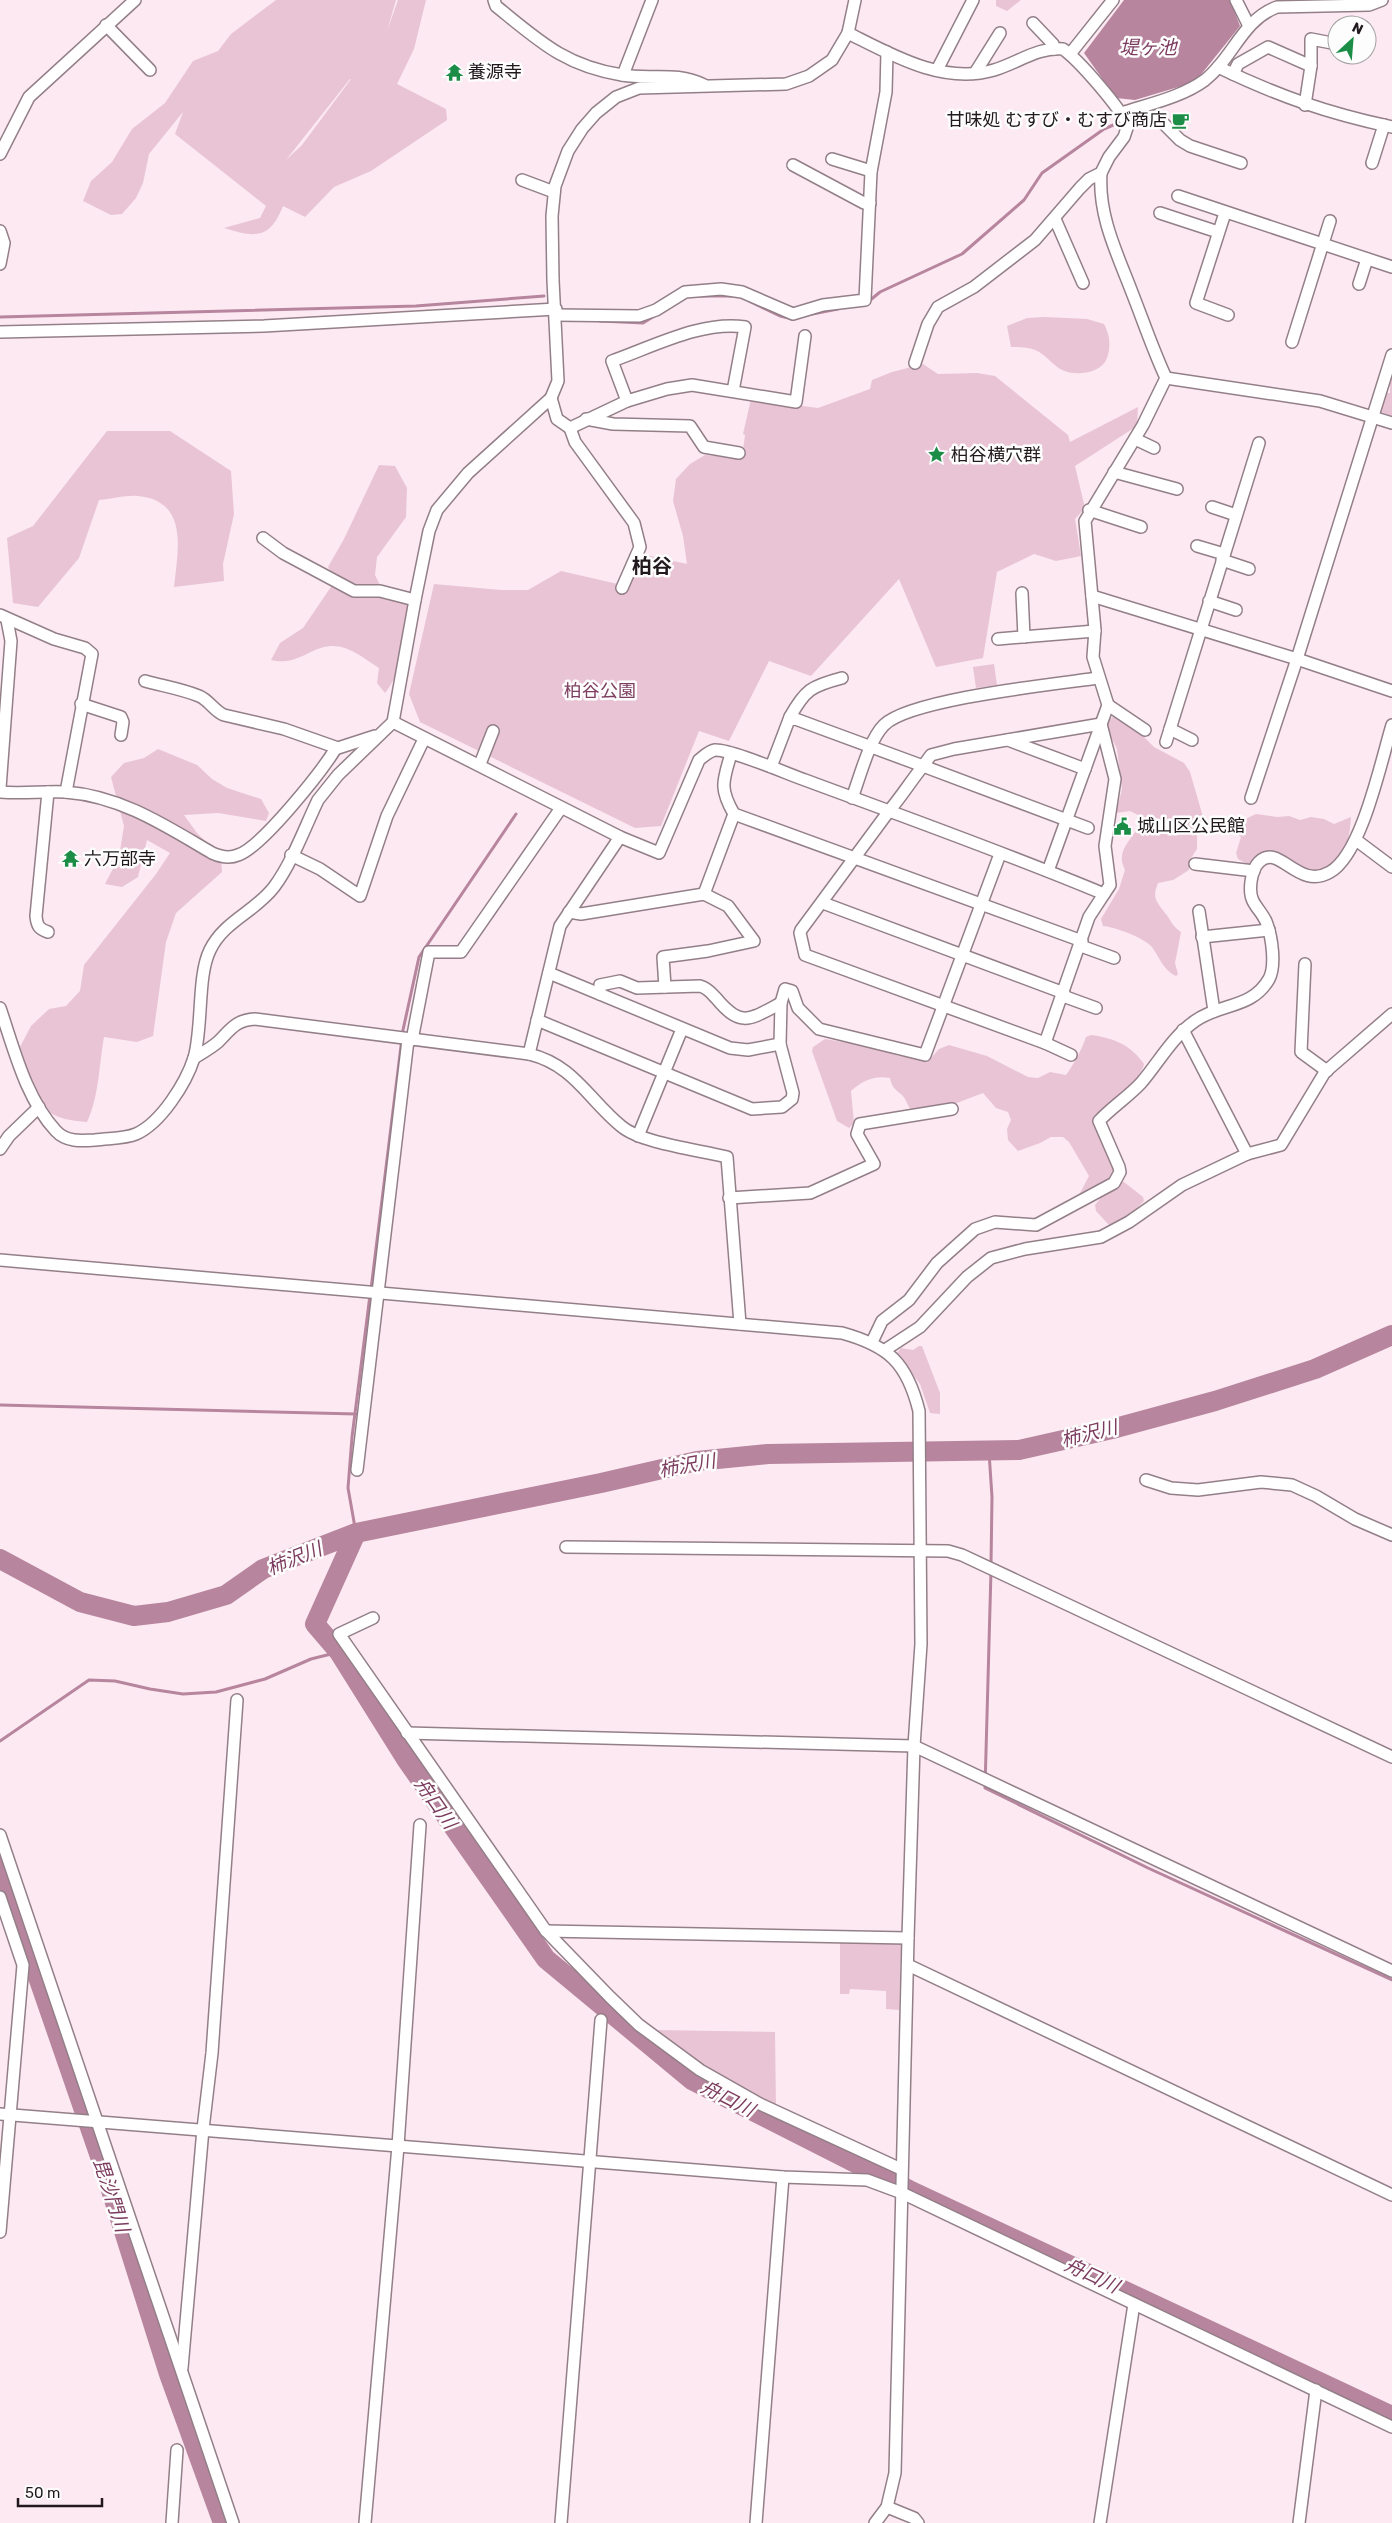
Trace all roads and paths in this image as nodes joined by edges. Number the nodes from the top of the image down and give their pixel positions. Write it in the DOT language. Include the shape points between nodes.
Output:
graph roads {
  1 [pos="135,0"];
  2 [pos="494,0"];
  3 [pos="652,0"];
  4 [pos="855,0"];
  5 [pos="973,0"];
  6 [pos="1113,0"];
  7 [pos="1236,0"];
  8 [pos="1377,1"];
  9 [pos="1272,4"];
  10 [pos="1033,23"];
  11 [pos="106,25"];
  12 [pos="1249,26"];
  13 [pos="848,33"];
  14 [pos="1000,33"];
  15 [pos="1327,42"];
  16 [pos="1054,49"];
  17 [pos="887,52"];
  18 [pos="1070,54"];
  19 [pos="1311,66"];
  20 [pos="1218,67"];
  21 [pos="150,70"];
  22 [pos="937,70"];
  23 [pos="975,73"];
  24 [pos="1233,74"];
  25 [pos="623,75"];
  26 [pos="706,85"];
  27 [pos="1305,105"];
  28 [pos="1125,118"];
  29 [pos="1388,126"];
  30 [pos="0,154"];
  31 [pos="832,159"];
  32 [pos="1241,163"];
  33 [pos="1372,163"];
  34 [pos="793,165"];
  35 [pos="872,171"];
  36 [pos="1101,173"];
  37 [pos="522,180"];
  38 [pos="554,192"];
  39 [pos="1178,196"];
  40 [pos="870,203"];
  41 [pos="1160,213"];
  42 [pos="1225,213"];
  43 [pos="1055,219"];
  44 [pos="1330,221"];
  45 [pos="0,231"];
  46 [pos="1218,232"];
  47 [pos="1323,245"];
  48 [pos="1367,259"];
  49 [pos="0,264"];
  50 [pos="1392,268"];
  51 [pos="1083,283"];
  52 [pos="1359,284"];
  53 [pos="556,312"];
  54 [pos="1228,315"];
  55 [pos="0,332"];
  56 [pos="805,336"];
  57 [pos="1292,342"];
  58 [pos="1392,355"];
  59 [pos="916,363"];
  60 [pos="1166,378"];
  61 [pos="733,391"];
  62 [pos="551,398"];
  63 [pos="627,401"];
  64 [pos="1373,417"];
  65 [pos="586,419"];
  66 [pos="1392,423"];
  67 [pos="570,428"];
  68 [pos="1134,439"];
  69 [pos="1259,443"];
  70 [pos="1154,448"];
  71 [pos="739,453"];
  72 [pos="1114,472"];
  73 [pos="1177,489"];
  74 [pos="1212,506"];
  75 [pos="1090,510"];
  76 [pos="1236,515"];
  77 [pos="1141,528"];
  78 [pos="263,538"];
  79 [pos="1197,546"];
  80 [pos="1223,557"];
  81 [pos="1249,569"];
  82 [pos="622,588"];
  83 [pos="1022,593"];
  84 [pos="1092,596"];
  85 [pos="415,600"];
  86 [pos="1209,601"];
  87 [pos="1236,610"];
  88 [pos="3,617"];
  89 [pos="1200,629"];
  90 [pos="1095,631"];
  91 [pos="1024,637"];
  92 [pos="998,639"];
  93 [pos="1297,659"];
  94 [pos="842,678"];
  95 [pos="1098,678"];
  96 [pos="145,681"];
  97 [pos="1392,691"];
  98 [pos="81,704"];
  99 [pos="1108,705"];
  100 [pos="790,717"];
  101 [pos="393,722"];
  102 [pos="1101,724"];
  103 [pos="1392,725"];
  104 [pos="1170,729"];
  105 [pos="1145,730"];
  106 [pos="493,732"];
  107 [pos="120,735"];
  108 [pos="378,735"];
  109 [pos="1007,739"];
  110 [pos="424,740"];
  111 [pos="1192,740"];
  112 [pos="1166,742"];
  113 [pos="872,746"];
  114 [pos="336,748"];
  115 [pos="731,754"];
  116 [pos="480,764"];
  117 [pos="923,766"];
  118 [pos="771,768"];
  119 [pos="1085,768"];
  120 [pos="0,790"];
  121 [pos="48,792"];
  122 [pos="66,792"];
  123 [pos="852,798"];
  124 [pos="1251,798"];
  125 [pos="561,808"];
  126 [pos="889,811"];
  127 [pos="734,814"];
  128 [pos="1067,820"];
  129 [pos="1088,828"];
  130 [pos="620,837"];
  131 [pos="1356,840"];
  132 [pos="291,854"];
  133 [pos="1000,854"];
  134 [pos="855,859"];
  135 [pos="1195,864"];
  136 [pos="1392,867"];
  137 [pos="1048,871"];
  138 [pos="1254,871"];
  139 [pos="704,894"];
  140 [pos="1104,894"];
  141 [pos="823,903"];
  142 [pos="982,904"];
  143 [pos="569,912"];
  144 [pos="1199,912"];
  145 [pos="1269,930"];
  146 [pos="48,932"];
  147 [pos="1202,937"];
  148 [pos="1081,943"];
  149 [pos="962,955"];
  150 [pos="1114,958"];
  151 [pos="1305,964"];
  152 [pos="549,973"];
  153 [pos="665,987"];
  154 [pos="600,994"];
  155 [pos="1063,994"];
  156 [pos="781,1002"];
  157 [pos="945,1006"];
  158 [pos="0,1008"];
  159 [pos="1096,1008"];
  160 [pos="1214,1011"];
  161 [pos="1392,1014"];
  162 [pos="537,1020"];
  163 [pos="682,1029"];
  164 [pos="1183,1030"];
  165 [pos="410,1040"];
  166 [pos="1045,1043"];
  167 [pos="780,1044"];
  168 [pos="529,1054"];
  169 [pos="1071,1055"];
  170 [pos="194,1058"];
  171 [pos="1327,1071"];
  172 [pos="664,1072"];
  173 [pos="39,1107"];
  174 [pos="952,1109"];
  175 [pos="638,1136"];
  176 [pos="0,1149"];
  177 [pos="1247,1154"];
  178 [pos="729,1198"];
  179 [pos="0,1260"];
  180 [pos="378,1295"];
  181 [pos="740,1324"];
  182 [pos="872,1342"];
  183 [pos="885,1350"];
  184 [pos="357,1470"];
  185 [pos="1146,1480"];
  186 [pos="1392,1535"];
  187 [pos="566,1547"];
  188 [pos="921,1553"];
  189 [pos="373,1618"];
  190 [pos="237,1700"];
  191 [pos="407,1733"];
  192 [pos="914,1746"];
  193 [pos="1392,1757"];
  194 [pos="420,1825"];
  195 [pos="0,1835"];
  196 [pos="0,1897"];
  197 [pos="546,1931"];
  198 [pos="908,1938"];
  199 [pos="908,1965"];
  200 [pos="1392,1971"];
  201 [pos="601,2020"];
  202 [pos="5,2114"];
  203 [pos="97,2122"];
  204 [pos="203,2129"];
  205 [pos="398,2146"];
  206 [pos="590,2160"];
  207 [pos="901,2169"];
  208 [pos="783,2177"];
  209 [pos="902,2193"];
  210 [pos="1392,2195"];
  211 [pos="0,2232"];
  212 [pos="1134,2304"];
  213 [pos="182,2375"];
  214 [pos="1316,2390"];
  215 [pos="1392,2427"];
  216 [pos="177,2450"];
  217 [pos="887,2507"];
  218 [pos="172,2523"];
  219 [pos="232,2523"];
  220 [pos="365,2523"];
  221 [pos="561,2523"];
  222 [pos="756,2523"];
  223 [pos="875,2523"];
  224 [pos="918,2523"];
  225 [pos="1100,2523"];
  226 [pos="1299,2523"];
  1 -- 11 [label="street"];
  2 -- 25 [label="street" via="496,6 547,48 586,67"];
  3 -- 25 [label="street"];
  4 -- 13 [label="street"];
  5 -- 22 [label="street"];
  6 -- 18 [label="street"];
  7 -- 12 [label="street"];
  8 -- 9 [label="street" via="1355,6"];
  9 -- 12 [label="street"];
  10 -- 16 [label="street"];
  11 -- 21 [label="street"];
  11 -- 30 [label="street" via="29,97"];
  12 -- 20 [label="street"];
  13 -- 17 [label="street"];
  13 -- 26 [label="street" via="832,60 809,76 786,84"];
  14 -- 23 [label="street"];
  15 -- 19 [label="street" via="1311,39"];
  16 -- 18 [label="street" via="1063,49"];
  16 -- 23 [label="street" via="1027,56 996,70"];
  17 -- 22 [label="street" via="921,67"];
  17 -- 35 [label="street" via="886,92"];
  18 -- 28 [label="street"];
  19 -- 24 [label="street" via="1268,47 1238,64"];
  19 -- 27 [label="street"];
  20 -- 24 [label="street"];
  20 -- 28 [label="street" via="1192,88"];
  22 -- 23 [label="street"];
  24 -- 27 [label="street"];
  25 -- 26 [label="street" via="688,77"];
  26 -- 38 [label="street" via="639,88 616,97 582,129 568,151"];
  27 -- 29 [label="street"];
  28 -- 32 [label="street" via="1156,116 1190,146"];
  28 -- 36 [label="street" via="1124,137"];
  29 -- 33 [label="street"];
  31 -- 35 [label="street"];
  34 -- 40 [label="street" via="864,203"];
  35 -- 40 [label="street"];
  36 -- 43 [label="street" via="1089,179"];
  36 -- 60 [label="street" via="1100,193 1105,220 1148,339"];
  37 -- 38 [label="street"];
  38 -- 53 [label="street"];
  39 -- 42 [label="street"];
  40 -- 53 [label="street" via="864,300 823,305 793,314 742,292 721,289 685,292 639,316"];
  41 -- 46 [label="street"];
  42 -- 46 [label="street"];
  42 -- 47 [label="street"];
  43 -- 51 [label="street"];
  43 -- 59 [label="street" via="1020,253 974,287 938,307 928,324"];
  44 -- 47 [label="street"];
  45 -- 49 [label="street" via="4,243"];
  46 -- 54 [label="street" via="1196,303"];
  47 -- 48 [label="street"];
  47 -- 57 [label="street"];
  48 -- 50 [label="street"];
  48 -- 52 [label="street"];
  53 -- 55 [label="street" via="264,326"];
  53 -- 62 [label="street" via="558,380"];
  56 -- 61 [label="street" via="796,402"];
  58 -- 64 [label="street"];
  60 -- 64 [label="street" via="1320,401"];
  60 -- 68 [label="street"];
  61 -- 63 [label="street" via="692,385"];
  61 -- 63 [label="street" via="745,327 728,324 703,329 612,361"];
  62 -- 67 [label="street" via="557,419"];
  62 -- 85 [label="street" via="468,472 437,510 429,531"];
  63 -- 65 [label="street"];
  64 -- 66 [label="street"];
  64 -- 93 [label="street"];
  65 -- 67 [label="street"];
  65 -- 71 [label="street" via="613,424 690,426 704,447"];
  67 -- 82 [label="street" via="575,442 634,523 640,547"];
  68 -- 70 [label="street"];
  68 -- 72 [label="street"];
  69 -- 76 [label="street"];
  72 -- 73 [label="street"];
  72 -- 75 [label="street"];
  74 -- 76 [label="street"];
  75 -- 77 [label="street"];
  75 -- 84 [label="street" via="1084,533"];
  76 -- 80 [label="street"];
  78 -- 85 [label="street" via="283,553 354,591 380,592"];
  79 -- 80 [label="street"];
  80 -- 81 [label="street"];
  80 -- 86 [label="street"];
  83 -- 91 [label="street"];
  84 -- 89 [label="street"];
  84 -- 90 [label="street"];
  85 -- 101 [label="street"];
  86 -- 87 [label="street"];
  86 -- 89 [label="street"];
  88 -- 98 [label="street" via="90,650 92,658"];
  88 -- 120 [label="street" via="11,641"];
  89 -- 93 [label="street"];
  89 -- 104 [label="street"];
  90 -- 91 [label="street"];
  90 -- 95 [label="street" via="1093,657"];
  91 -- 92 [label="street"];
  93 -- 97 [label="street"];
  93 -- 124 [label="street"];
  94 -- 100 [label="street" via="816,684 802,695"];
  95 -- 99 [label="street"];
  95 -- 113 [label="street" via="946,701 897,716 880,729"];
  96 -- 114 [label="street" via="200,696 218,713 284,729"];
  98 -- 107 [label="street" via="120,717 123,722"];
  98 -- 122 [label="street"];
  99 -- 102 [label="street"];
  99 -- 105 [label="street"];
  100 -- 113 [label="street"];
  100 -- 118 [label="street"];
  101 -- 108 [label="street"];
  101 -- 110 [label="street"];
  102 -- 109 [label="street"];
  102 -- 119 [label="street"];
  102 -- 140 [label="street" via="1115,778 1105,846 1110,885"];
  103 -- 131 [label="street"];
  104 -- 111 [label="street"];
  104 -- 112 [label="street"];
  106 -- 116 [label="street"];
  108 -- 114 [label="street"];
  108 -- 132 [label="street" via="327,787"];
  109 -- 117 [label="street" via="931,755"];
  109 -- 119 [label="street"];
  110 -- 116 [label="street"];
  110 -- 132 [label="street" via="387,816 360,896"];
  113 -- 117 [label="street"];
  113 -- 123 [label="street"];
  114 -- 122 [label="street" via="316,778 268,831 245,852 230,857 212,852 148,814"];
  115 -- 118 [label="street"];
  115 -- 127 [label="street" via="722,790"];
  115 -- 130 [label="street" via="716,750 699,760 659,853"];
  116 -- 125 [label="street"];
  117 -- 126 [label="street"];
  117 -- 128 [label="street"];
  118 -- 123 [label="street"];
  119 -- 128 [label="street"];
  120 -- 121 [label="street"];
  121 -- 122 [label="street"];
  121 -- 146 [label="street" via="36,916 40,930"];
  123 -- 126 [label="street"];
  125 -- 130 [label="street"];
  125 -- 165 [label="street" via="461,952 428,952"];
  126 -- 133 [label="street"];
  126 -- 134 [label="street"];
  127 -- 134 [label="street"];
  127 -- 139 [label="street"];
  128 -- 129 [label="street"];
  128 -- 137 [label="street"];
  130 -- 143 [label="street"];
  131 -- 136 [label="street"];
  131 -- 138 [label="street" via="1343,862 1319,877 1300,874 1272,857 1260,861"];
  132 -- 170 [label="street" via="274,887 223,929 208,952"];
  133 -- 137 [label="street"];
  133 -- 142 [label="street"];
  134 -- 141 [label="street"];
  134 -- 142 [label="street"];
  135 -- 138 [label="street"];
  137 -- 140 [label="street"];
  138 -- 145 [label="street" via="1251,896"];
  139 -- 143 [label="street" via="582,914"];
  139 -- 153 [label="street" via="728,906 755,940 663,957"];
  140 -- 148 [label="street" via="1089,917"];
  141 -- 149 [label="street"];
  141 -- 157 [label="street" via="800,933 805,955"];
  142 -- 148 [label="street"];
  142 -- 149 [label="street"];
  143 -- 152 [label="street" via="558,931"];
  144 -- 147 [label="street"];
  145 -- 147 [label="street"];
  145 -- 160 [label="street" via="1272,962 1269,979 1248,1000"];
  147 -- 160 [label="street"];
  148 -- 150 [label="street"];
  148 -- 155 [label="street"];
  149 -- 155 [label="street"];
  149 -- 157 [label="street"];
  151 -- 171 [label="street" via="1302,1052"];
  152 -- 154 [label="street"];
  152 -- 162 [label="street"];
  153 -- 154 [label="street" via="637,988 620,981 600,985"];
  153 -- 156 [label="street" via="705,987 727,1011 739,1018 753,1017"];
  154 -- 163 [label="street"];
  155 -- 159 [label="street"];
  155 -- 166 [label="street"];
  156 -- 157 [label="street" via="782,993 789,990 794,994 798,1008 819,1030 925,1055"];
  156 -- 167 [label="street"];
  157 -- 166 [label="street"];
  158 -- 173 [label="street"];
  160 -- 164 [label="street"];
  161 -- 171 [label="street"];
  162 -- 168 [label="street"];
  162 -- 172 [label="street"];
  163 -- 167 [label="street" via="740,1050"];
  163 -- 172 [label="street"];
  164 -- 177 [label="street"];
  164 -- 182 [label="street" via="1142,1081 1099,1121 1120,1167 1114,1183 1036,1225 995,1222 975,1229 937,1263 909,1300 882,1321"];
  165 -- 168 [label="street"];
  165 -- 170 [label="street" via="284,1022 245,1020 231,1027 219,1041"];
  165 -- 180 [label="street"];
  166 -- 169 [label="street"];
  167 -- 172 [label="street" via="793,1093 790,1103 782,1106 752,1109"];
  168 -- 175 [label="street" via="575,1077 621,1127"];
  170 -- 173 [label="street" via="164,1113 135,1134 72,1140 56,1132"];
  171 -- 177 [label="street" via="1281,1145"];
  172 -- 175 [label="street"];
  173 -- 176 [label="street"];
  174 -- 178 [label="street" via="860,1124 857,1134 874,1164 810,1193"];
  175 -- 178 [label="street" via="727,1156"];
  177 -- 183 [label="street" via="1182,1185 1129,1222 1101,1237 991,1258 967,1277 920,1327"];
  178 -- 181 [label="street"];
  179 -- 180 [label="street"];
  180 -- 181 [label="street"];
  180 -- 184 [label="street"];
  181 -- 182 [label="street" via="842,1333"];
  182 -- 183 [label="street"];
  183 -- 188 [label="street" via="907,1378 919,1411"];
  185 -- 186 [label="street" via="1171,1488 1198,1490 1261,1482 1292,1485 1361,1523"];
  187 -- 188 [label="street"];
  188 -- 192 [label="street" via="921,1644"];
  188 -- 193 [label="street" via="948,1551 962,1555"];
  189 -- 191 [label="street" via="339,1634"];
  190 -- 204 [label="street" via="212,2053"];
  191 -- 192 [label="street"];
  191 -- 197 [label="street"];
  192 -- 198 [label="street"];
  192 -- 200 [label="street"];
  194 -- 205 [label="street"];
  195 -- 203 [label="street"];
  196 -- 202 [label="street" via="23,1965"];
  197 -- 198 [label="street"];
  197 -- 207 [label="street" via="639,2025 700,2070 760,2104"];
  198 -- 199 [label="street"];
  199 -- 207 [label="street"];
  199 -- 210 [label="street"];
  201 -- 206 [label="street"];
  202 -- 203 [label="street"];
  202 -- 211 [label="street"];
  203 -- 204 [label="street"];
  203 -- 213 [label="street"];
  204 -- 205 [label="street"];
  204 -- 213 [label="street"];
  205 -- 206 [label="street"];
  205 -- 220 [label="street"];
  206 -- 208 [label="street"];
  206 -- 221 [label="street"];
  207 -- 209 [label="street"];
  208 -- 209 [label="street" via="867,2180"];
  208 -- 222 [label="street"];
  209 -- 212 [label="street"];
  209 -- 217 [label="street" via="895,2473"];
  212 -- 214 [label="street"];
  212 -- 225 [label="street"];
  213 -- 219 [label="street"];
  214 -- 215 [label="street"];
  214 -- 226 [label="street"];
  216 -- 218 [label="street"];
  217 -- 223 [label="street"];
  217 -- 224 [label="street" via="914,2518"];
}
